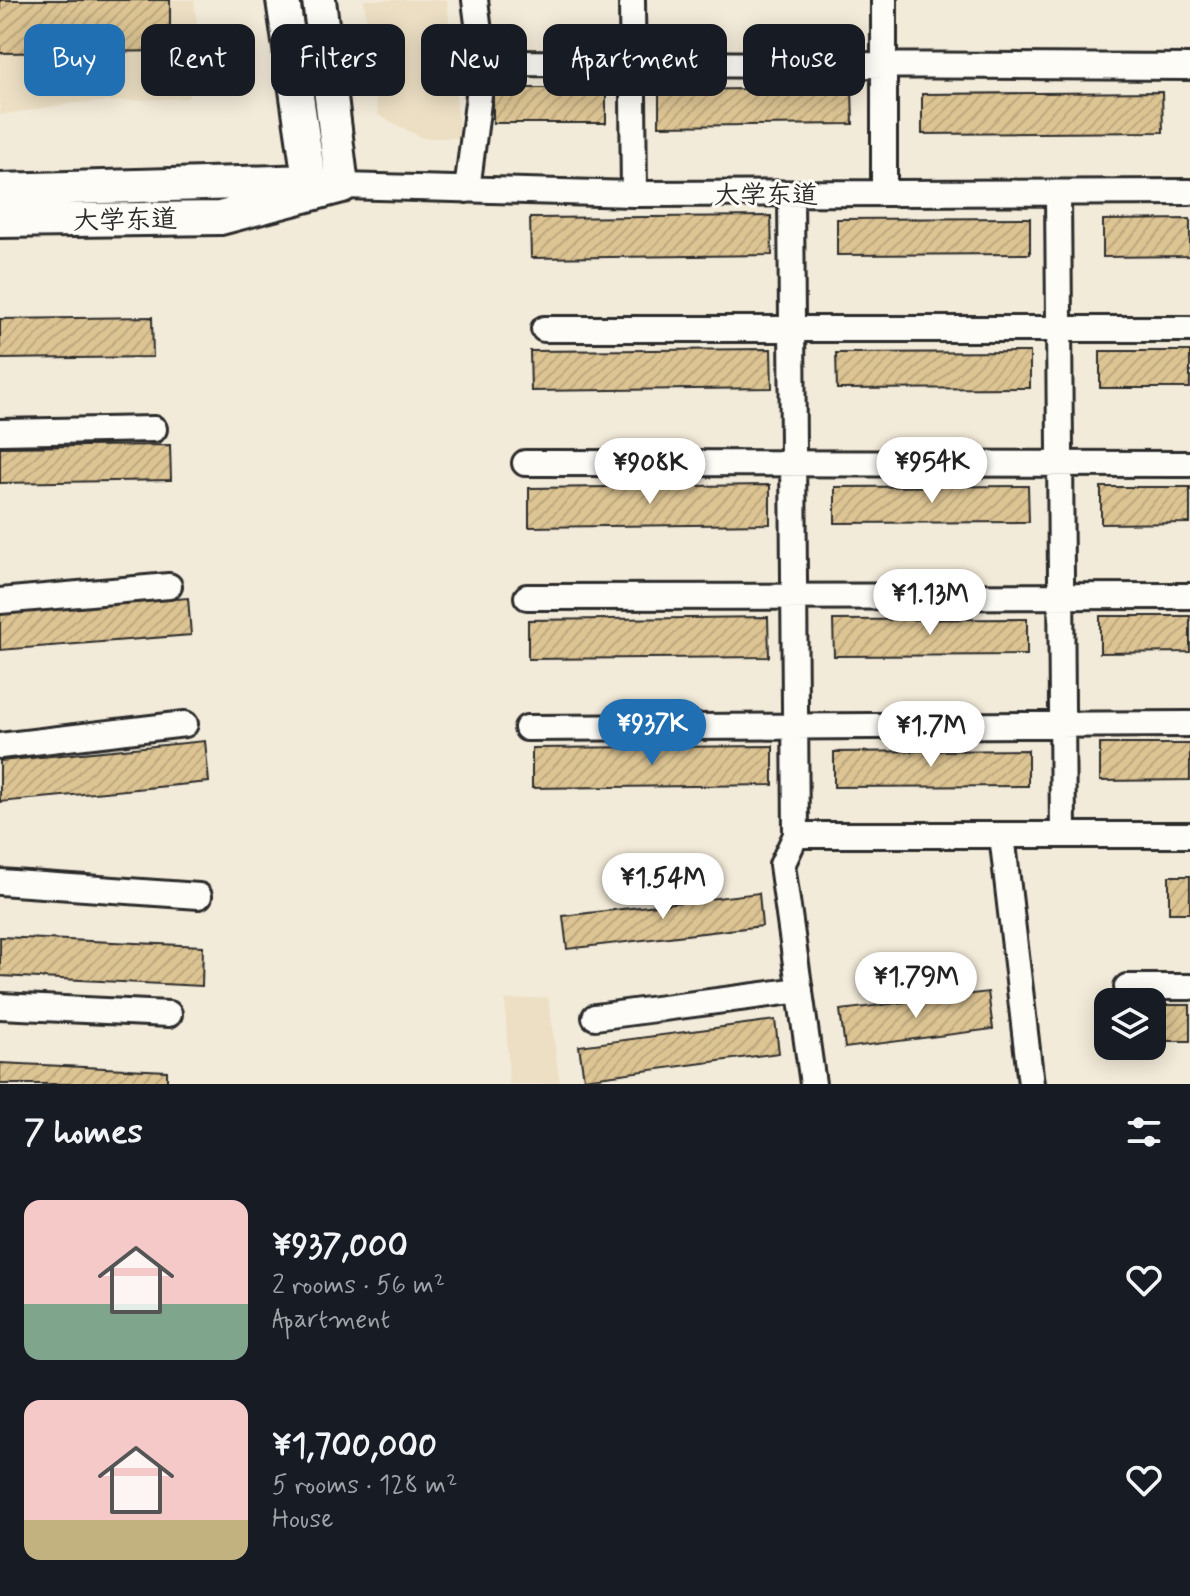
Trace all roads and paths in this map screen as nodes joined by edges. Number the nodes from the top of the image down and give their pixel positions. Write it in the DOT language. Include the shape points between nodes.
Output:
graph roads {
  1 [pos="283,0"];
  2 [pos="319,0"];
  3 [pos="475,0"];
  4 [pos="632,0"];
  5 [pos="884,0"];
  6 [pos="478,24"];
  7 [pos="632,24"];
  8 [pos="727,64"];
  9 [pos="884,65"];
  10 [pos="1190,67"];
  11 [pos="479,96"];
  12 [pos="633,96"];
  13 [pos="320,187"];
  14 [pos="0,190"];
  15 [pos="467,190"];
  16 [pos="1190,192"];
  17 [pos="884,193"];
  18 [pos="1058,193"];
  19 [pos="634,194"];
  20 [pos="791,194"];
  21 [pos="0,221"];
  22 [pos="544,329"];
  23 [pos="1059,329"];
  24 [pos="1190,329"];
  25 [pos="792,330"];
  26 [pos="154,429"];
  27 [pos="0,432"];
  28 [pos="525,463"];
  29 [pos="793,463"];
  30 [pos="1060,464"];
  31 [pos="1190,464"];
  32 [pos="169,586"];
  33 [pos="794,596"];
  34 [pos="1061,596"];
  35 [pos="1190,596"];
  36 [pos="527,597"];
  37 [pos="0,601"];
  38 [pos="185,724"];
  39 [pos="1190,724"];
  40 [pos="1062,725"];
  41 [pos="795,726"];
  42 [pos="527,728"];
  43 [pos="0,746"];
  44 [pos="796,835"];
  45 [pos="1002,835"];
  46 [pos="1063,835"];
  47 [pos="1190,835"];
  48 [pos="0,882"];
  49 [pos="199,896"];
  50 [pos="1127,987"];
  51 [pos="1190,987"];
  52 [pos="800,990"];
  53 [pos="0,1006"];
  54 [pos="169,1014"];
  55 [pos="595,1017"];
  56 [pos="813,1084"];
  57 [pos="1031,1084"];
  1 -- 13 [label="main road"];
  2 -- 13 [label="main road"];
  3 -- 6 [label="street"];
  4 -- 7 [label="street"];
  5 -- 9 [label="street"];
  8 -- 9 [label="street"];
  9 -- 10 [label="street"];
  9 -- 17 [label="street"];
  11 -- 15 [label="street"];
  12 -- 19 [label="street"];
  13 -- 14 [label="main road, 大学东道"];
  13 -- 15 [label="street, 大学东道"];
  13 -- 21 [label="main road, 大学东道" via="220,218"];
  15 -- 19 [label="street, 大学东道"];
  16 -- 18 [label="street, 大学东道"];
  17 -- 18 [label="street, 大学东道"];
  17 -- 20 [label="street, 大学东道"];
  18 -- 23 [label="street"];
  19 -- 20 [label="street, 大学东道"];
  20 -- 25 [label="street"];
  22 -- 25 [label="street"];
  23 -- 24 [label="street"];
  23 -- 25 [label="street"];
  23 -- 30 [label="street"];
  25 -- 29 [label="street"];
  26 -- 27 [label="street"];
  28 -- 29 [label="street"];
  29 -- 30 [label="street"];
  29 -- 33 [label="street"];
  30 -- 31 [label="street"];
  30 -- 34 [label="street"];
  32 -- 37 [label="street"];
  33 -- 34 [label="street"];
  33 -- 36 [label="street"];
  33 -- 41 [label="street"];
  34 -- 35 [label="street"];
  34 -- 40 [label="street"];
  38 -- 43 [label="street"];
  39 -- 40 [label="street"];
  40 -- 41 [label="street"];
  40 -- 46 [label="street"];
  41 -- 42 [label="street"];
  41 -- 44 [label="street"];
  44 -- 45 [label="street"];
  44 -- 52 [label="street" via="782,865"];
  45 -- 46 [label="street"];
  45 -- 57 [label="street"];
  46 -- 47 [label="street"];
  48 -- 49 [label="street"];
  50 -- 51 [label="street"];
  52 -- 55 [label="street"];
  52 -- 56 [label="street"];
  53 -- 54 [label="street"];
}
